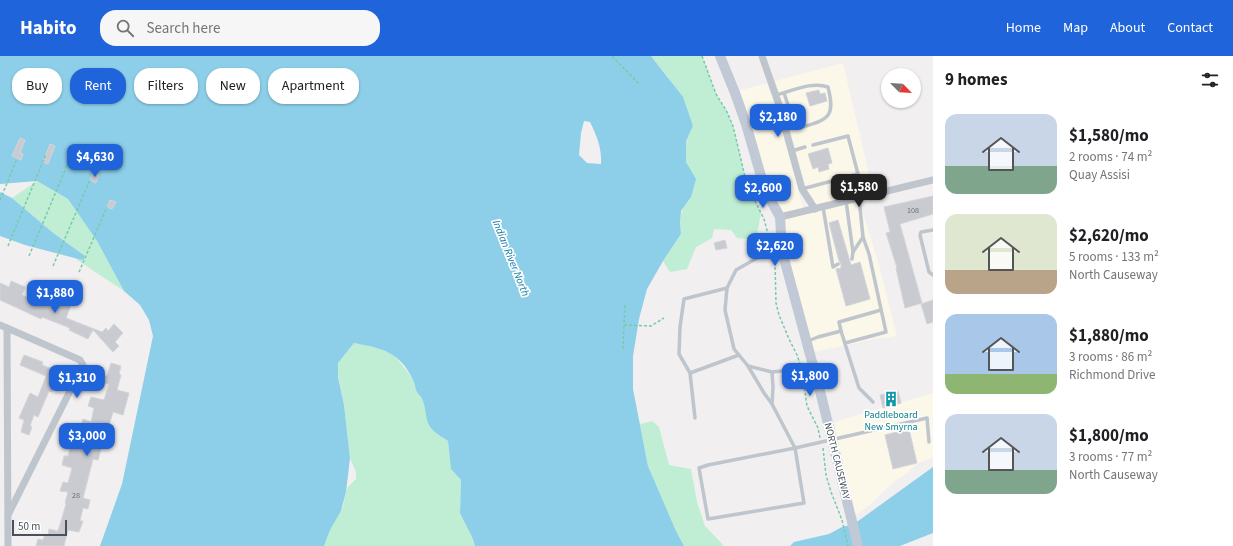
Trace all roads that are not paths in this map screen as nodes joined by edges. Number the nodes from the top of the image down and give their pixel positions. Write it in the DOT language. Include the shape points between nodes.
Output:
graph roads {
  1 [pos="720,56"];
  2 [pos="762,56"];
  3 [pos="784,93"];
  4 [pos="776,95"];
  5 [pos="813,145"];
  6 [pos="805,147"];
  7 [pos="792,151"];
  8 [pos="858,174"];
  9 [pos="933,180"];
  10 [pos="802,188"];
  11 [pos="871,196"];
  12 [pos="859,198"];
  13 [pos="846,201"];
  14 [pos="819,208"];
  15 [pos="780,217"];
  16 [pos="933,230"];
  17 [pos="864,237"];
  18 [pos="778,252"];
  19 [pos="852,252"];
  20 [pos="852,259"];
  21 [pos="838,264"];
  22 [pos="933,275"];
  23 [pos="727,288"];
  24 [pos="881,310"];
  25 [pos="0,325"];
  26 [pos="7,328"];
  27 [pos="841,331"];
  28 [pos="807,341"];
  29 [pos="845,344"];
  30 [pos="739,355"];
  31 [pos="748,366"];
  32 [pos="813,366"];
  33 [pos="772,372"];
  34 [pos="690,373"];
  35 [pos="873,402"];
  36 [pos="772,404"];
  37 [pos="695,418"];
  38 [pos="832,439"];
  39 [pos="929,442"];
  40 [pos="795,448"];
  41 [pos="8,516"];
  42 [pos="8,546"];
  43 [pos="858,546"];
  1 -- 15 [label="main road, NORTH CAUSEWAY" via="744,118 765,190"];
  2 -- 4 [label="street"];
  3 -- 3 [label="lane" via="821,84 828,87 832,102 831,111 825,119 802,127 794,123"];
  3 -- 4 [label="lane"];
  4 -- 7 [label="street"];
  5 -- 8 [label="lane" via="848,136"];
  6 -- 7 [label="lane"];
  7 -- 10 [label="street"];
  8 -- 10 [label="lane"];
  8 -- 11 [label="lane"];
  9 -- 11 [label="street"];
  10 -- 14 [label="street"];
  11 -- 12 [label="street"];
  12 -- 13 [label="street"];
  12 -- 17 [label="lane"];
  13 -- 14 [label="street"];
  13 -- 19 [label="lane"];
  14 -- 15 [label="street"];
  14 -- 21 [label="lane" via="833,267"];
  15 -- 18 [label="main road, NORTH CAUSEWAY"];
  16 -- 22 [label="lane" via="921,232 920,235 928,272"];
  17 -- 19 [label="lane"];
  17 -- 24 [label="lane"];
  18 -- 23 [label="lane" via="757,258 736,270"];
  18 -- 28 [label="main road, NORTH CAUSEWAY"];
  19 -- 20 [label="lane"];
  23 -- 30 [label="lane" via="726,310 734,349"];
  23 -- 34 [label="lane" via="684,299 679,354"];
  24 -- 27 [label="lane" via="839,322"];
  24 -- 29 [label="lane" via="886,332"];
  25 -- 26 [label="street"];
  26 -- 41 [label="street"];
  26 -- 41 [label="street" via="80,360 83,365"];
  27 -- 28 [label="lane"];
  27 -- 29 [label="lane"];
  28 -- 32 [label="main road, NORTH CAUSEWAY"];
  29 -- 35 [label="lane" via="859,388"];
  30 -- 31 [label="lane"];
  30 -- 34 [label="lane"];
  31 -- 33 [label="lane"];
  31 -- 36 [label="lane"];
  32 -- 33 [label="lane"];
  32 -- 38 [label="main road, NORTH CAUSEWAY"];
  33 -- 36 [label="lane"];
  34 -- 37 [label="lane"];
  36 -- 40 [label="lane"];
  38 -- 39 [label="lane" via="927,418"];
  38 -- 40 [label="lane"];
  38 -- 43 [label="main road, NORTH CAUSEWAY"];
  40 -- 40 [label="lane" via="699,468 708,519 804,503"];
  41 -- 42 [label="street"];
}
